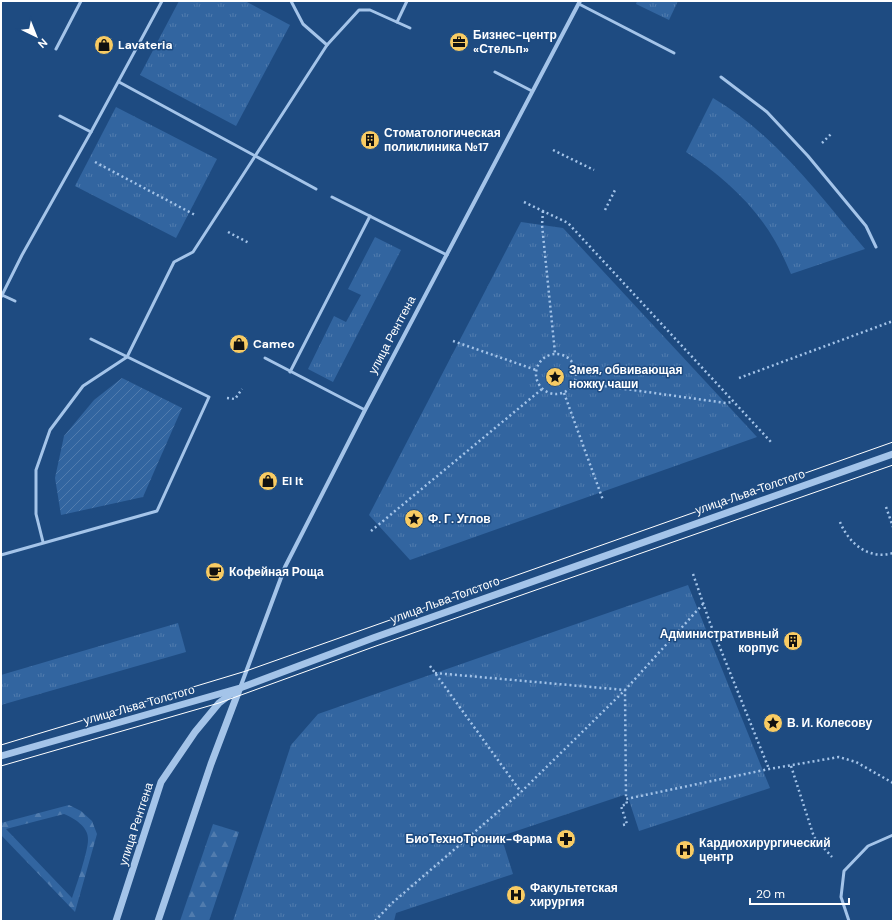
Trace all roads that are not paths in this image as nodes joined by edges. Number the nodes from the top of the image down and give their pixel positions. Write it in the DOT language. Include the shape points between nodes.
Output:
graph roads {
  1 [pos="81,1"];
  2 [pos="162,1"];
  3 [pos="291,1"];
  4 [pos="407,1"];
  5 [pos="580,2"];
  6 [pos="397,22"];
  7 [pos="410,28"];
  8 [pos="327,45"];
  9 [pos="56,49"];
  10 [pos="674,53"];
  11 [pos="495,72"];
  12 [pos="722,77"];
  13 [pos="118,82"];
  14 [pos="532,91"];
  15 [pos="60,116"];
  16 [pos="91,132"];
  17 [pos="254,156"];
  18 [pos="316,189"];
  19 [pos="332,198"];
  20 [pos="370,216"];
  21 [pos="876,247"];
  22 [pos="446,255"];
  23 [pos="1,296"];
  24 [pos="15,301"];
  25 [pos="91,339"];
  26 [pos="127,357"];
  27 [pos="265,358"];
  28 [pos="290,372"];
  29 [pos="365,410"];
  30 [pos="893,454"];
  31 [pos="43,542"];
  32 [pos="1,554"];
  33 [pos="240,688"];
  34 [pos="1,756"];
  35 [pos="893,835"];
  36 [pos="116,921"];
  37 [pos="158,921"];
  38 [pos="849,921"];
  1 -- 9 [label="lane"];
  2 -- 13 [label="lane"];
  3 -- 8 [label="lane" via="303,24"];
  4 -- 6 [label="lane"];
  5 -- 10 [label="lane"];
  5 -- 14 [label="street, улица Рентгена"];
  6 -- 7 [label="lane"];
  6 -- 8 [label="lane" via="370,10 358,10"];
  8 -- 17 [label="lane"];
  11 -- 14 [label="lane"];
  12 -- 21 [label="lane" via="767,112 808,156 866,226"];
  13 -- 16 [label="lane"];
  13 -- 17 [label="lane"];
  14 -- 22 [label="street, улица Рентгена"];
  15 -- 16 [label="lane"];
  16 -- 23 [label="lane"];
  17 -- 18 [label="lane"];
  17 -- 26 [label="lane" via="193,252 174,262"];
  19 -- 20 [label="lane"];
  20 -- 22 [label="lane"];
  20 -- 28 [label="lane"];
  22 -- 29 [label="street, улица Рентгена"];
  23 -- 24 [label="lane"];
  25 -- 26 [label="lane"];
  26 -- 31 [label="lane" via="83,386 50,430 36,470 36,514"];
  26 -- 31 [label="lane" via="209,397 157,511"];
  27 -- 28 [label="lane"];
  28 -- 29 [label="lane"];
  29 -- 33 [label="street, улица Рентгена" via="285,568"];
  30 -- 33 [label="street, улица Льва Толстого" via="388,632"];
  31 -- 32 [label="lane"];
  33 -- 34 [label="street, улица Льва Толстого"];
  33 -- 36 [label="street, улица Рентгена" via="214,708 161,782"];
  33 -- 37 [label="street, улица Рентгена" via="208,772"];
  35 -- 38 [label="lane" via="868,846 844,871 841,898"];
}
